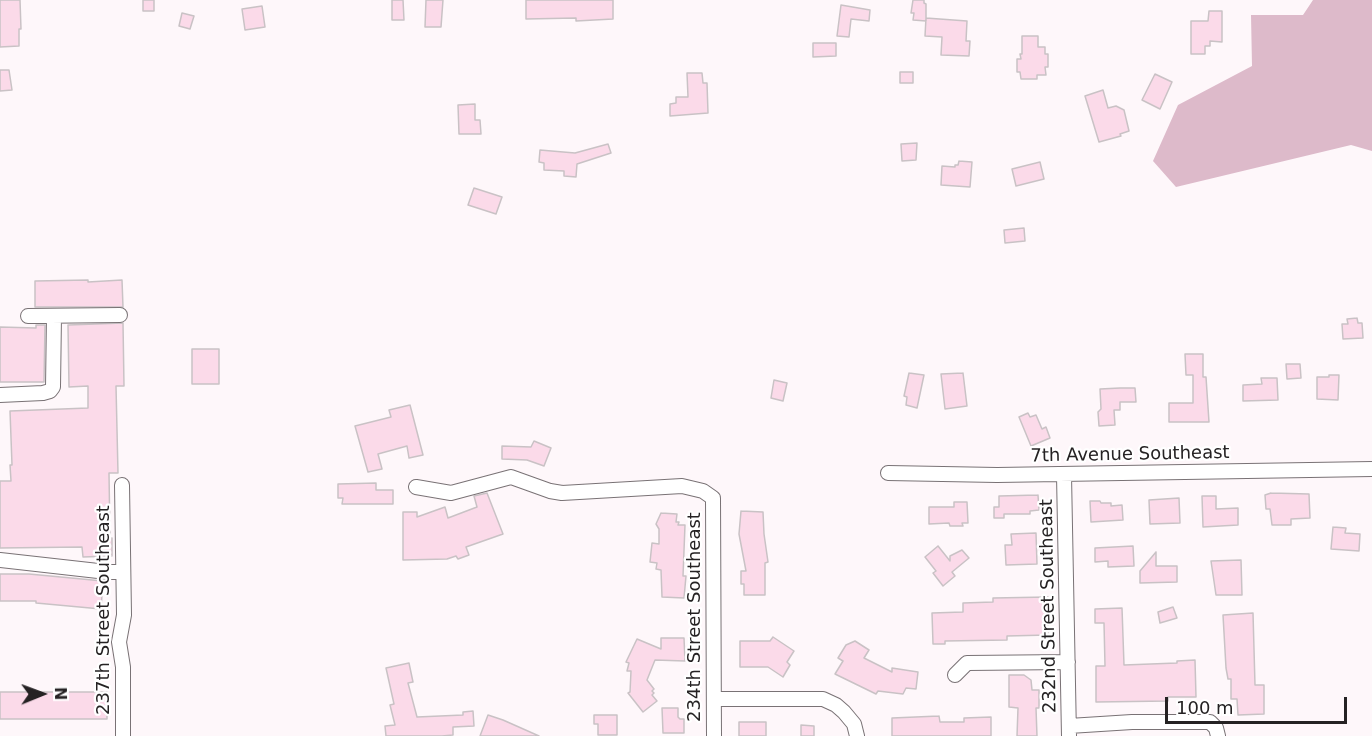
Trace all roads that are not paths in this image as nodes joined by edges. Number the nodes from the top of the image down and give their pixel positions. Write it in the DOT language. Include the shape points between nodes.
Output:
graph roads {
  1 [pos="120,315"];
  2 [pos="28,316"];
  3 [pos="54,316"];
  4 [pos="0,395"];
  5 [pos="1372,469"];
  6 [pos="888,473"];
  7 [pos="1064,475"];
  8 [pos="122,484"];
  9 [pos="416,487"];
  10 [pos="0,560"];
  11 [pos="123,572"];
  12 [pos="1068,662"];
  13 [pos="955,675"];
  14 [pos="715,699"];
  15 [pos="1069,731"];
  16 [pos="123,736"];
  17 [pos="714,736"];
  18 [pos="857,736"];
  19 [pos="1218,736"];
  1 -- 3 [label="street"];
  2 -- 3 [label="street"];
  3 -- 4 [label="street" via="53,387 43,393"];
  5 -- 7 [label="street, 7th Avenue Southeast"];
  6 -- 7 [label="street, 7th Avenue Southeast"];
  7 -- 12 [label="street, 232nd Street Southeast"];
  8 -- 11 [label="street, 237th Street Southeast"];
  9 -- 14 [label="street, 234th Street Southeast" via="451,493 511,477 562,493 681,486 703,491 712,498"];
  10 -- 11 [label="street"];
  11 -- 16 [label="street, 237th Street Southeast" via="124,615 119,642"];
  12 -- 13 [label="street" via="967,663"];
  12 -- 15 [label="street, 232nd Street Southeast"];
  14 -- 17 [label="street, 234th Street Southeast"];
  14 -- 18 [label="street" via="823,699 844,712 854,724"];
  15 -- 19 [label="street" via="1132,722 1210,722"];
}
